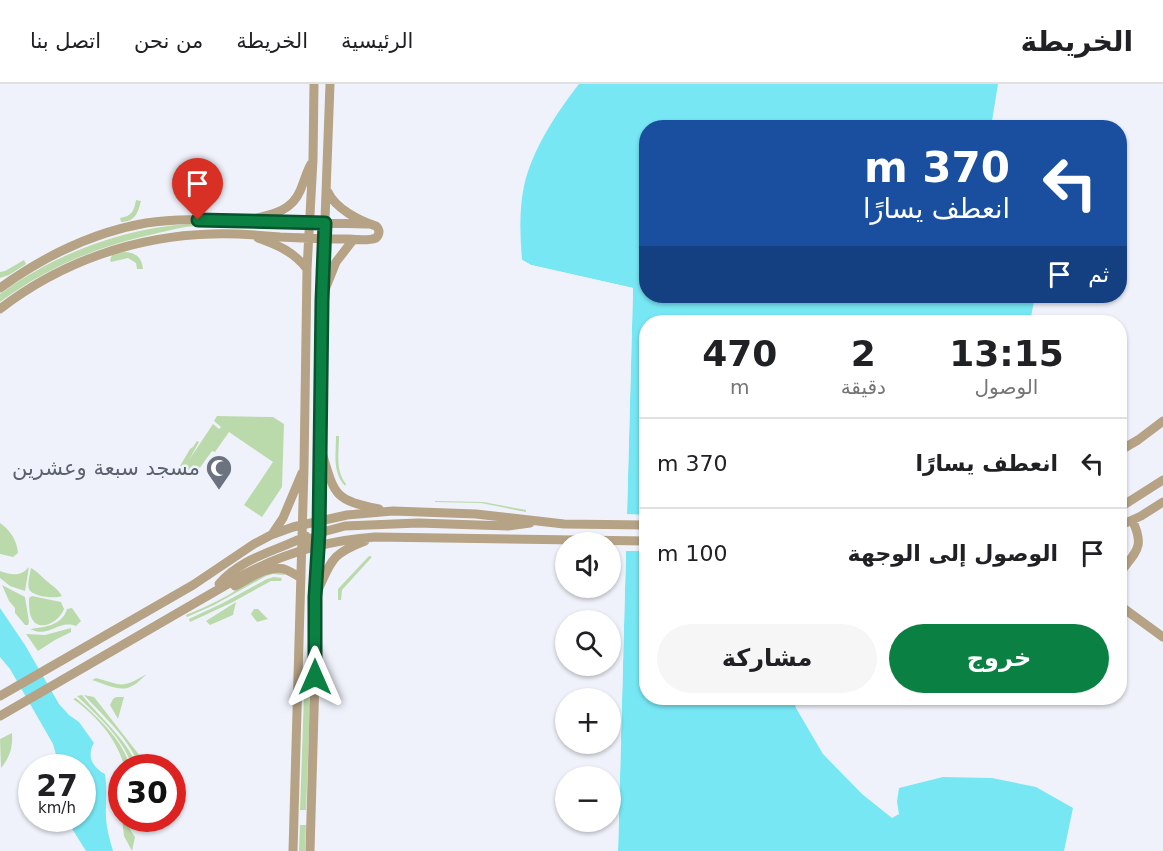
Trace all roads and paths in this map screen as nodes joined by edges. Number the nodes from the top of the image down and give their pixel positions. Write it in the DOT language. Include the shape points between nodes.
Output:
graph roads {
  1 [pos="314,84"];
  2 [pos="330,84"];
  3 [pos="313,160"];
  4 [pos="327,189"];
  5 [pos="245,221"];
  6 [pos="310,223"];
  7 [pos="325,223"];
  8 [pos="370,225"];
  9 [pos="247,235"];
  10 [pos="309,238"];
  11 [pos="324,239"];
  12 [pos="353,240"];
  13 [pos="308,269"];
  14 [pos="0,288"];
  15 [pos="322,301"];
  16 [pos="0,309"];
  17 [pos="1163,421"];
  18 [pos="1127,446"];
  19 [pos="320,447"];
  20 [pos="304,468"];
  21 [pos="1163,480"];
  22 [pos="1163,502"];
  23 [pos="1127,503"];
  24 [pos="393,511"];
  25 [pos="1132,520"];
  26 [pos="319,521"];
  27 [pos="538,521"];
  28 [pos="1127,522"];
  29 [pos="303,525"];
  30 [pos="639,525"];
  31 [pos="319,533"];
  32 [pos="271,535"];
  33 [pos="375,537"];
  34 [pos="302,538"];
  35 [pos="639,541"];
  36 [pos="318,546"];
  37 [pos="302,551"];
  38 [pos="1127,563"];
  39 [pos="301,578"];
  40 [pos="216,590"];
  41 [pos="315,597"];
  42 [pos="1127,611"];
  43 [pos="1163,637"];
  44 [pos="0,696"];
  45 [pos="0,716"];
  46 [pos="293,851"];
  47 [pos="310,851"];
  1 -- 3 [label="street"];
  2 -- 4 [label="street"];
  3 -- 5 [label="street" via="291,204 277,213"];
  3 -- 6 [label="street"];
  4 -- 7 [label="street"];
  4 -- 8 [label="street" via="338,206"];
  5 -- 6 [label="street"];
  5 -- 14 [label="street" via="167,221 132,226 60,253"];
  6 -- 7 [label="street"];
  6 -- 10 [label="street"];
  7 -- 8 [label="street"];
  7 -- 11 [label="street"];
  8 -- 12 [label="street" via="378,228 376,238"];
  9 -- 10 [label="street"];
  9 -- 13 [label="street" via="285,248"];
  9 -- 16 [label="street" via="195,235 123,246 55,274"];
  10 -- 11 [label="street"];
  10 -- 13 [label="street"];
  11 -- 12 [label="street"];
  11 -- 15 [label="street"];
  12 -- 15 [label="street" via="332,269"];
  13 -- 20 [label="street"];
  15 -- 19 [label="street"];
  17 -- 18 [label="street"];
  19 -- 24 [label="street" via="332,483 344,499"];
  19 -- 26 [label="street"];
  20 -- 29 [label="street"];
  20 -- 32 [label="street" via="283,518"];
  21 -- 23 [label="street"];
  22 -- 25 [label="street"];
  24 -- 26 [label="street"];
  24 -- 27 [label="street"];
  25 -- 28 [label="street"];
  25 -- 38 [label="street" via="1139,543"];
  26 -- 29 [label="street"];
  26 -- 31 [label="street"];
  26 -- 34 [label="street"];
  27 -- 30 [label="street"];
  27 -- 31 [label="street" via="508,526 345,526"];
  29 -- 32 [label="street"];
  29 -- 34 [label="street"];
  31 -- 36 [label="street"];
  31 -- 37 [label="street"];
  32 -- 44 [label="street" via="193,585"];
  33 -- 35 [label="street"];
  33 -- 36 [label="street"];
  33 -- 41 [label="street" via="346,548 335,557"];
  34 -- 37 [label="street"];
  34 -- 40 [label="street" via="244,564 223,579"];
  36 -- 37 [label="street"];
  36 -- 41 [label="street"];
  37 -- 39 [label="street"];
  37 -- 40 [label="street" via="267,563"];
  39 -- 40 [label="street" via="275,568"];
  39 -- 46 [label="street"];
  40 -- 45 [label="street"];
  41 -- 47 [label="street"];
  42 -- 43 [label="street"];
}
